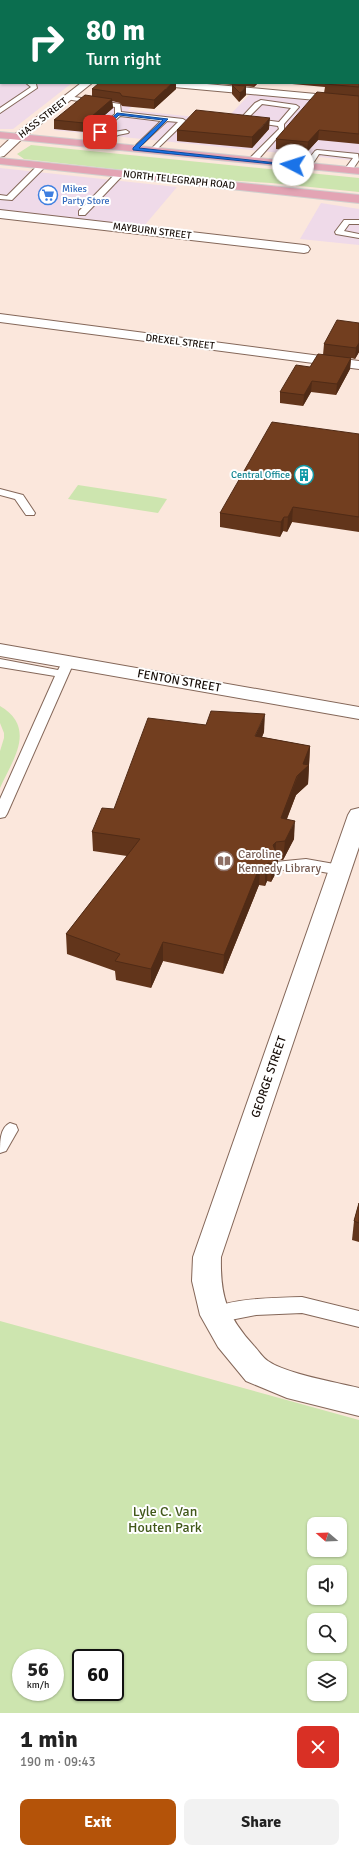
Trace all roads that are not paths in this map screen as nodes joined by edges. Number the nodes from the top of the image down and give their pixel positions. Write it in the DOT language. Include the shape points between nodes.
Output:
graph roads {
  1 [pos="32,84"];
  2 [pos="86,84"];
  3 [pos="174,84"];
  4 [pos="68,98"];
  5 [pos="359,101"];
  6 [pos="0,111"];
  7 [pos="118,114"];
  8 [pos="136,119"];
  9 [pos="166,119"];
  10 [pos="123,124"];
  11 [pos="281,124"];
  12 [pos="115,132"];
  13 [pos="126,132"];
  14 [pos="0,136"];
  15 [pos="18,137"];
  16 [pos="99,145"];
  17 [pos="135,149"];
  18 [pos="152,151"];
  19 [pos="0,154"];
  20 [pos="0,161"];
  21 [pos="252,161"];
  22 [pos="42,166"];
  23 [pos="307,166"];
  24 [pos="354,171"];
  25 [pos="120,174"];
  26 [pos="247,188"];
  27 [pos="359,194"];
  28 [pos="0,197"];
  29 [pos="359,199"];
  30 [pos="82,213"];
  31 [pos="0,214"];
  32 [pos="359,222"];
  33 [pos="359,236"];
  34 [pos="304,249"];
  35 [pos="0,318"];
  36 [pos="359,365"];
  37 [pos="0,492"];
  38 [pos="30,513"];
  39 [pos="3,657"];
  40 [pos="65,668"];
  41 [pos="359,713"];
  42 [pos="0,814"];
  43 [pos="359,816"];
  44 [pos="280,865"];
  45 [pos="340,870"];
  46 [pos="10,1130"];
  47 [pos="0,1146"];
  48 [pos="359,1319"];
  49 [pos="221,1327"];
  50 [pos="359,1402"];
  1 -- 6 [label="lane" via="34,88"];
  2 -- 4 [label="street, HASS STREET"];
  3 -- 5 [label="street"];
  4 -- 7 [label="lane" via="118,105"];
  4 -- 15 [label="street, HASS STREET"];
  7 -- 8 [label="lane"];
  7 -- 12 [label="lane" via="100,132"];
  8 -- 9 [label="lane"];
  8 -- 10 [label="lane"];
  9 -- 17 [label="lane"];
  9 -- 18 [label="lane" via="184,121"];
  11 -- 11 [label="lane" via="296,107 261,102 243,119"];
  11 -- 21 [label="lane" via="282,129"];
  12 -- 13 [label="lane"];
  12 -- 16 [label="lane"];
  14 -- 15 [label="main road"];
  15 -- 16 [label="main road"];
  15 -- 19 [label="street, HASS STREET"];
  16 -- 17 [label="main road"];
  17 -- 18 [label="main road"];
  18 -- 21 [label="main road"];
  20 -- 22 [label="main road, NORTH TELEGRAPH ROAD"];
  21 -- 23 [label="main road"];
  22 -- 25 [label="main road, NORTH TELEGRAPH ROAD"];
  22 -- 28 [label="lane" via="9,198"];
  23 -- 24 [label="main road"];
  23 -- 24 [label="lane" via="317,152 358,156"];
  25 -- 26 [label="main road, NORTH TELEGRAPH ROAD"];
  25 -- 30 [label="lane"];
  26 -- 27 [label="main road" via="297,188"];
  26 -- 29 [label="main road, NORTH TELEGRAPH ROAD"];
  31 -- 34 [label="street, MAYBURN STREET"];
  32 -- 33 [label="lane" via="347,222 339,232"];
  35 -- 36 [label="street, DREXEL STREET"];
  37 -- 38 [label="lane" via="19,497"];
  39 -- 40 [label="street, FENTON STREET"];
  40 -- 41 [label="street, FENTON STREET"];
  40 -- 42 [label="lane"];
  43 -- 45 [label="street, GEORGE STREET"];
  44 -- 45 [label="lane" via="306,864"];
  45 -- 49 [label="street, GEORGE STREET" via="207,1257 206,1281"];
  46 -- 47 [label="lane"];
  48 -- 49 [label="lane" via="302,1305 256,1306"];
  49 -- 50 [label="street" via="257,1371 287,1384"];
}
